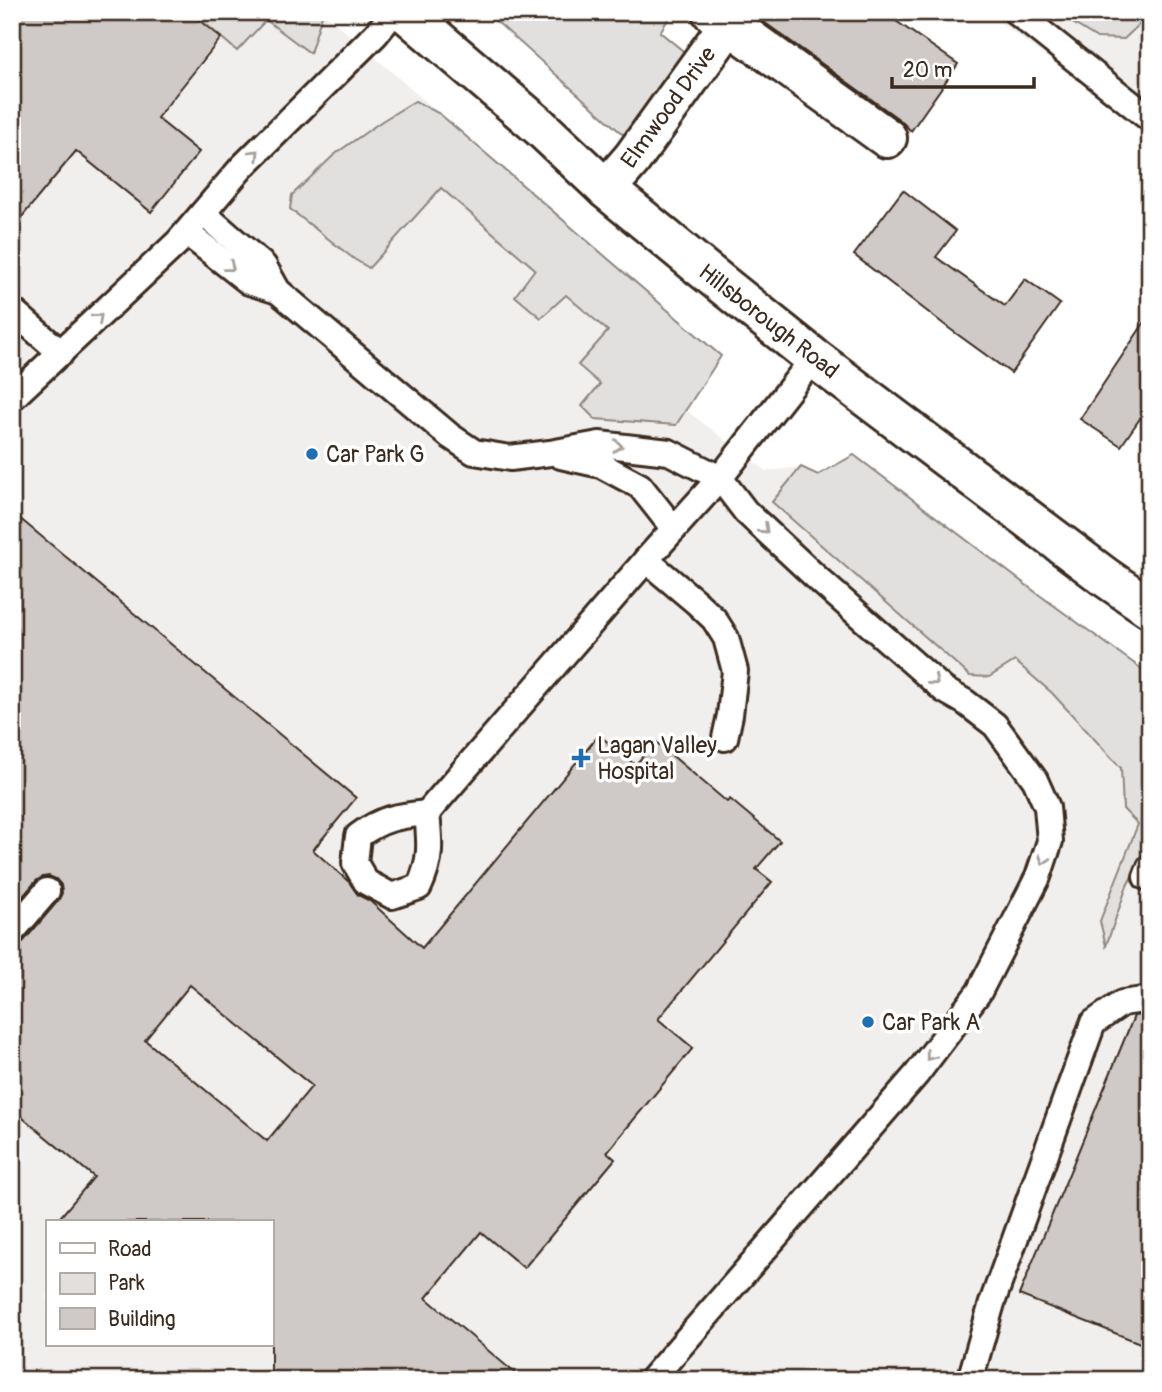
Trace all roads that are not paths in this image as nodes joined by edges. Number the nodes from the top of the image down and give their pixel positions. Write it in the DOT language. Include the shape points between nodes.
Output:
graph roads {
  1 [pos="394,12"];
  2 [pos="405,12"];
  3 [pos="1016,12"];
  4 [pos="720,18"];
  5 [pos="1150,119"];
  6 [pos="887,138"];
  7 [pos="606,189"];
  8 [pos="203,213"];
  9 [pos="187,233"];
  10 [pos="278,291"];
  11 [pos="12,310"];
  12 [pos="61,353"];
  13 [pos="814,358"];
  14 [pos="12,398"];
  15 [pos="550,453"];
  16 [pos="720,478"];
  17 [pos="674,529"];
  18 [pos="646,560"];
  19 [pos="1150,608"];
  20 [pos="725,738"];
  21 [pos="427,813"];
  22 [pos="47,891"];
  23 [pos="12,932"];
  24 [pos="1150,999"];
  25 [pos="651,1380"];
  26 [pos="970,1380"];
  8 -- 1 [label="lane, one-way"];
  2 -- 7 [label="main road, Hillsborough Road"];
  3 -- 5 [label="lane"];
  4 -- 6 [label="main road, Elmwood Drive"];
  4 -- 7 [label="main road, Elmwood Drive" via="632,159"];
  7 -- 13 [label="main road, Hillsborough Road"];
  8 -- 9 [label="lane"];
  8 -- 10 [label="lane" via="264,266"];
  9 -- 10 [label="lane, one-way" via="249,282"];
  12 -- 9 [label="lane, one-way"];
  10 -- 15 [label="lane" via="474,452 510,458"];
  11 -- 12 [label="lane"];
  12 -- 14 [label="lane"];
  13 -- 16 [label="lane"];
  13 -- 19 [label="main road, Hillsborough Road"];
  15 -- 16 [label="lane, one-way" via="598,444 669,452"];
  15 -- 17 [label="lane" via="601,465 640,486"];
  16 -- 17 [label="lane"];
  16 -- 25 [label="lane, one-way" via="746,512 818,579 944,690 995,725 1035,780 1047,807 1050,841 1038,877 979,992 916,1075"];
  17 -- 18 [label="lane"];
  18 -- 20 [label="lane" via="714,619 726,638 735,671"];
  18 -- 21 [label="lane"];
  22 -- 23 [label="lane"];
  24 -- 26 [label="lane" via="1122,1003 1093,1023 992,1303"];
}
